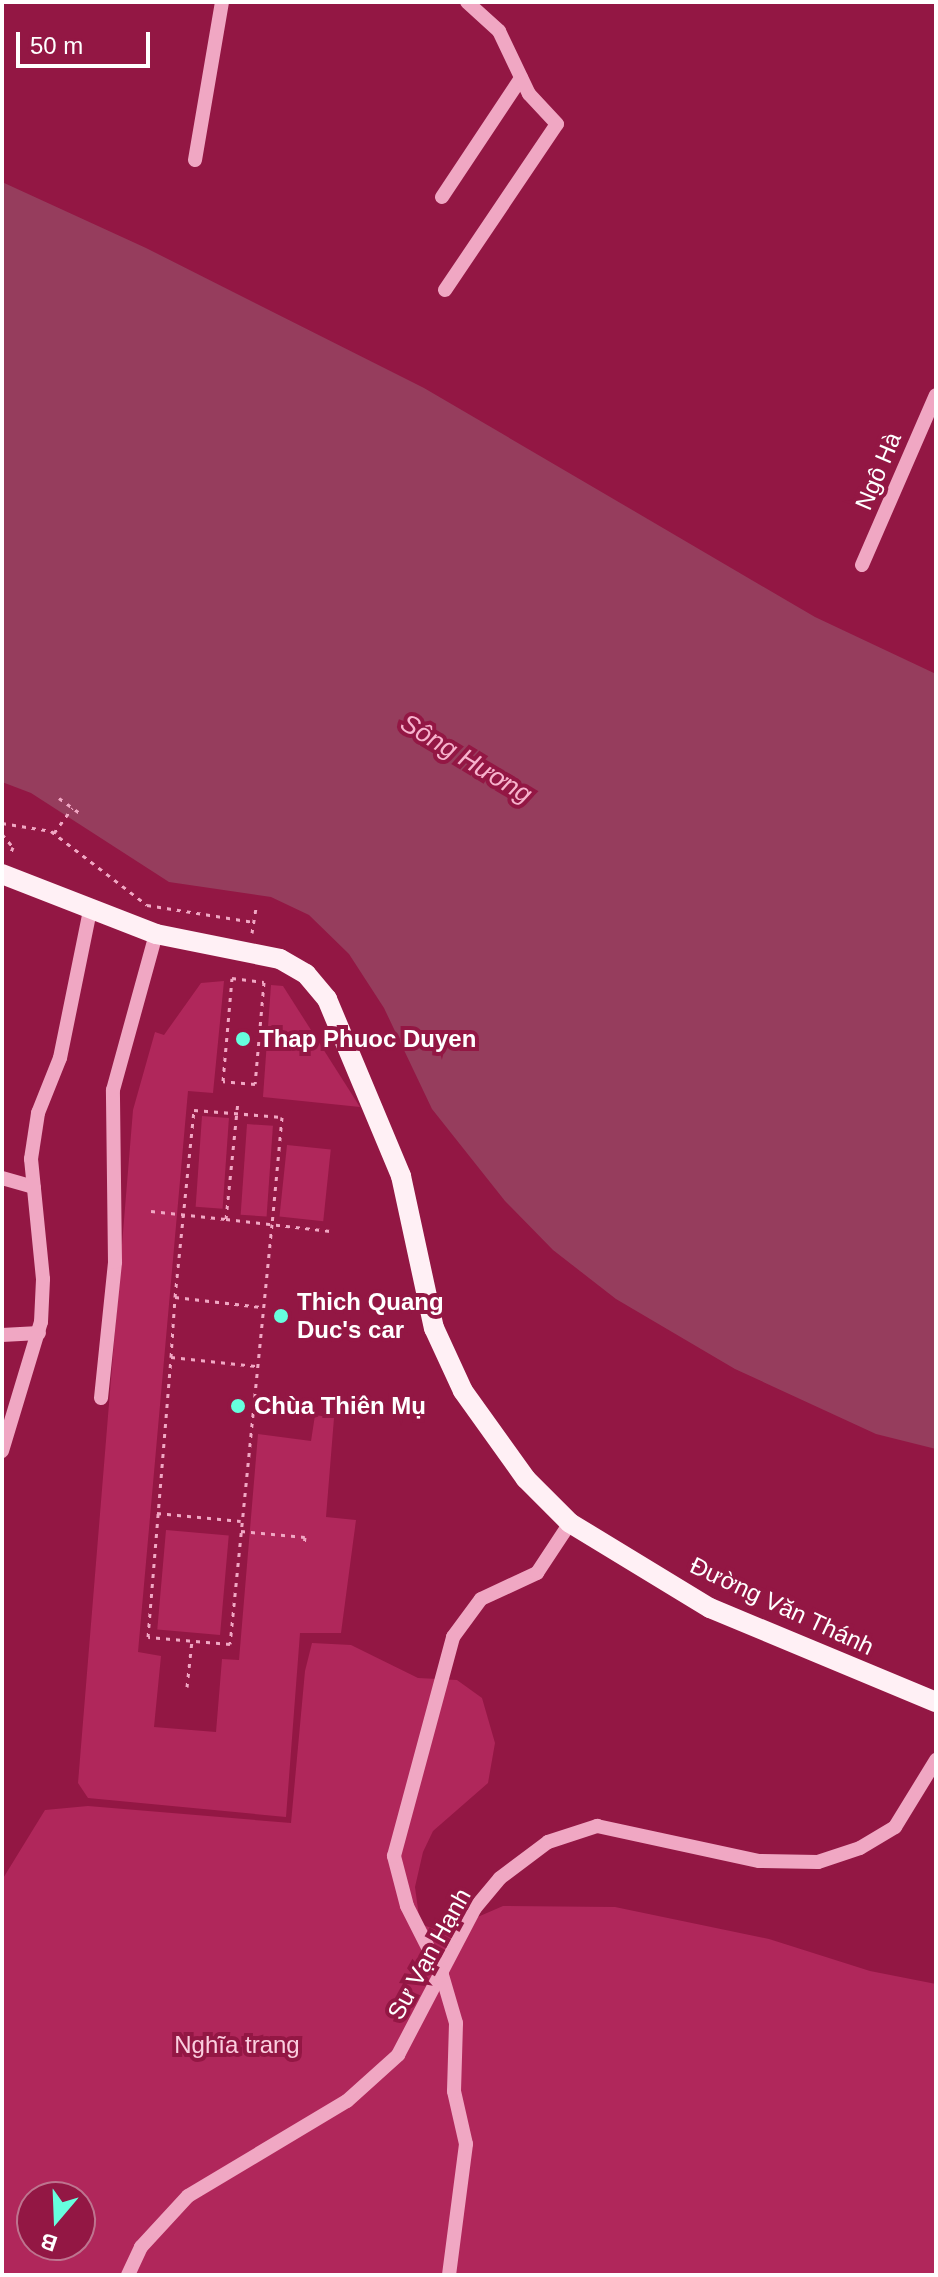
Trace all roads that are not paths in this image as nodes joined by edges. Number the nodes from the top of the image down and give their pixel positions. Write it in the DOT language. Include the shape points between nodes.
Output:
graph roads {
  1 [pos="222,2"];
  2 [pos="467,2"];
  3 [pos="521,78"];
  4 [pos="195,160"];
  5 [pos="442,197"];
  6 [pos="445,290"];
  7 [pos="936,395"];
  8 [pos="862,565"];
  9 [pos="3,874"];
  10 [pos="90,911"];
  11 [pos="156,934"];
  12 [pos="2,1178"];
  13 [pos="34,1187"];
  14 [pos="39,1333"];
  15 [pos="2,1335"];
  16 [pos="101,1398"];
  17 [pos="2,1451"];
  18 [pos="570,1523"];
  19 [pos="936,1702"];
  20 [pos="936,1760"];
  21 [pos="442,1975"];
  22 [pos="128,2275"];
  23 [pos="449,2275"];
  1 -- 4 [label="street"];
  2 -- 3 [label="street" via="499,31"];
  3 -- 5 [label="street"];
  3 -- 6 [label="street" via="557,124"];
  7 -- 8 [label="street, Ngô Hà"];
  9 -- 10 [label="main road, Đường Văn Thánh"];
  10 -- 11 [label="main road, Đường Văn Thánh"];
  10 -- 13 [label="street" via="60,1058 38,1113 31,1159"];
  11 -- 16 [label="street" via="113,1090 115,1262"];
  11 -- 18 [label="main road, Đường Văn Thánh" via="293,965 327,999 404,1188 434,1328 463,1391 493,1439"];
  12 -- 13 [label="street"];
  13 -- 14 [label="street" via="43,1279"];
  14 -- 15 [label="street"];
  14 -- 17 [label="street"];
  18 -- 19 [label="main road, Đường Văn Thánh" via="710,1608"];
  18 -- 21 [label="street" via="537,1573 481,1599 453,1637 428,1724 424,1760 404,1810 394,1856 407,1906"];
  20 -- 21 [label="street, Sư Vạn Hạnh" via="895,1827 860,1848 818,1862 759,1861 597,1826 548,1842 500,1878 475,1908"];
  21 -- 22 [label="street, Sư Vạn Hạnh" via="398,2055 347,2101 188,2196 141,2247"];
  21 -- 23 [label="street" via="456,2023 454,2091 466,2144"];
}
